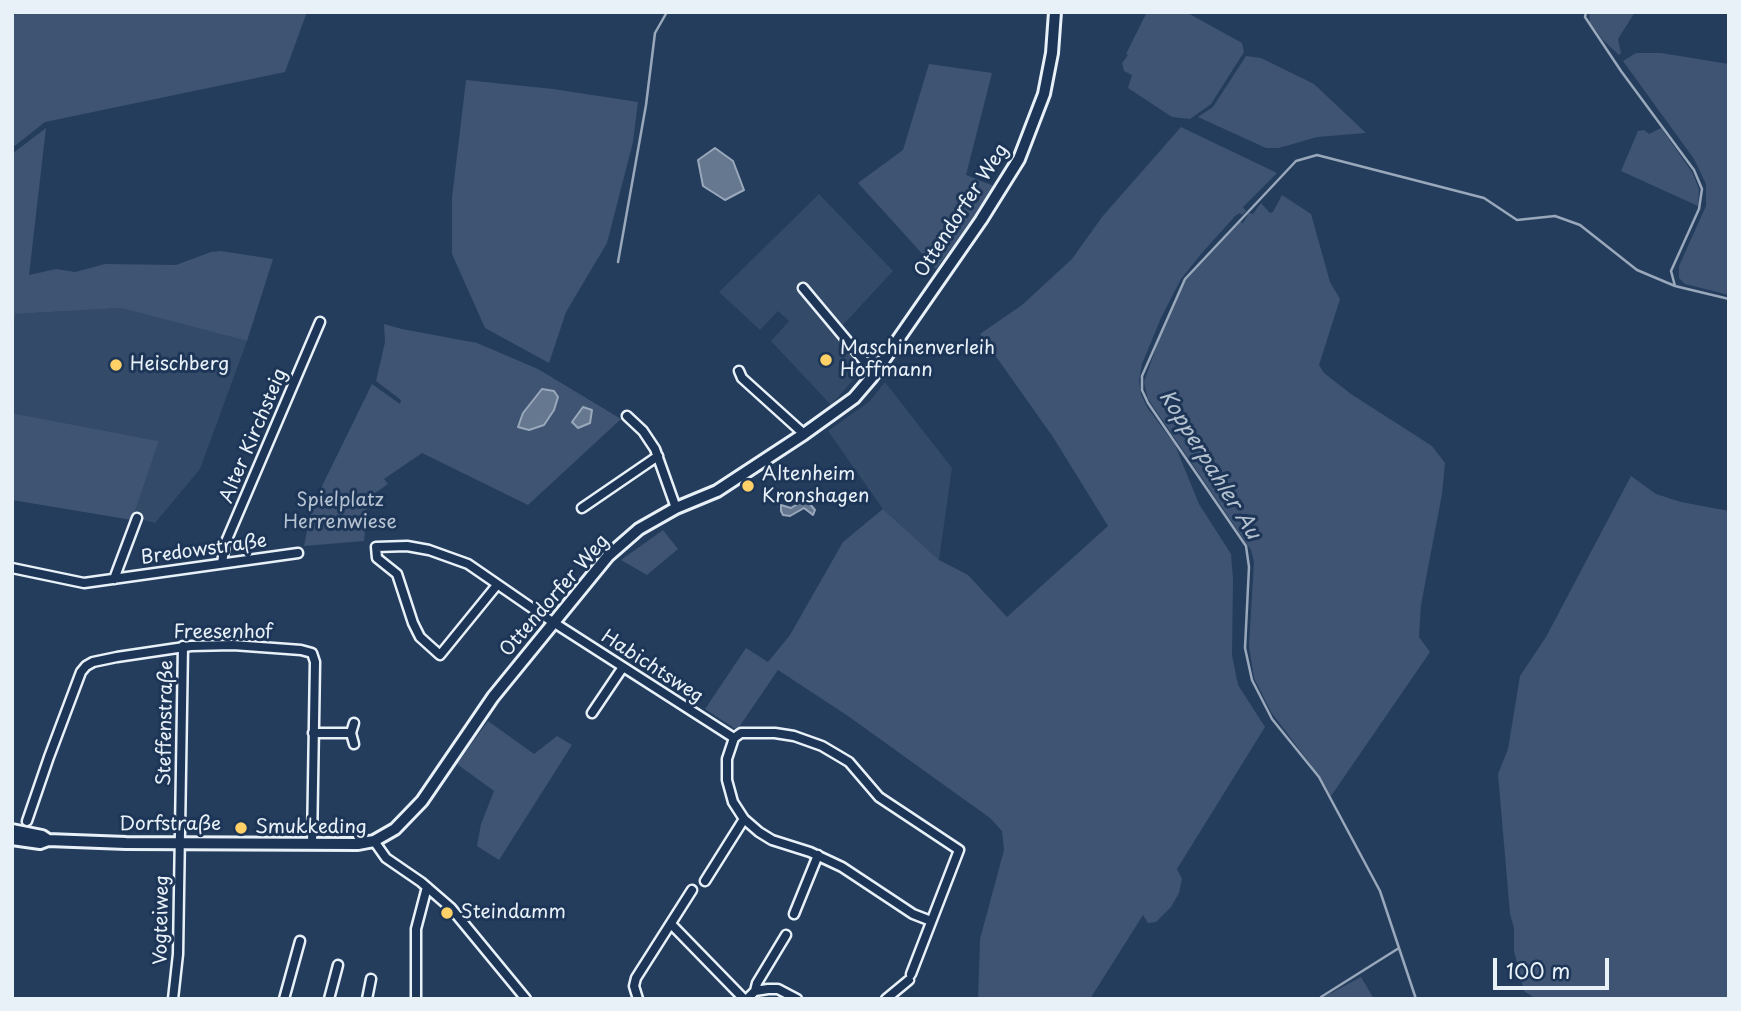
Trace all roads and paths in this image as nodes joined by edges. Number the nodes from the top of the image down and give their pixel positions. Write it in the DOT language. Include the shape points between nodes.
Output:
graph roads {
  1 [pos="1055,12"];
  2 [pos="803,288"];
  3 [pos="320,322"];
  4 [pos="739,371"];
  5 [pos="875,374"];
  6 [pos="627,416"];
  7 [pos="804,433"];
  8 [pos="658,456"];
  9 [pos="582,508"];
  10 [pos="676,508"];
  11 [pos="137,518"];
  12 [pos="298,553"];
  13 [pos="222,564"];
  14 [pos="12,568"];
  15 [pos="114,579"];
  16 [pos="497,585"];
  17 [pos="553,622"];
  18 [pos="183,646"];
  19 [pos="623,667"];
  20 [pos="592,713"];
  21 [pos="354,723"];
  22 [pos="313,733"];
  23 [pos="351,733"];
  24 [pos="734,738"];
  25 [pos="354,744"];
  26 [pos="744,819"];
  27 [pos="27,821"];
  28 [pos="12,830"];
  29 [pos="12,839"];
  30 [pos="48,840"];
  31 [pos="374,841"];
  32 [pos="179,842"];
  33 [pos="312,844"];
  34 [pos="818,855"];
  35 [pos="705,881"];
  36 [pos="427,887"];
  37 [pos="692,890"];
  38 [pos="794,914"];
  39 [pos="931,921"];
  40 [pos="671,923"];
  41 [pos="786,935"];
  42 [pos="300,941"];
  43 [pos="338,965"];
  44 [pos="371,979"];
  45 [pos="755,991"];
  46 [pos="173,999"];
  47 [pos="284,999"];
  48 [pos="329,999"];
  49 [pos="367,999"];
  50 [pos="416,999"];
  51 [pos="526,999"];
  52 [pos="638,999"];
  53 [pos="746,999"];
  54 [pos="797,999"];
  55 [pos="886,999"];
  1 -- 5 [label="main road, Ottendorfer Weg" via="1044,94 1018,159"];
  2 -- 5 [label="street"];
  3 -- 13 [label="street, Alter Kirchsteig" via="225,544"];
  4 -- 7 [label="street"];
  5 -- 7 [label="main road, Ottendorfer Weg" via="854,398"];
  6 -- 8 [label="street"];
  7 -- 10 [label="main road, Ottendorfer Weg" via="717,491"];
  8 -- 9 [label="street"];
  8 -- 10 [label="street"];
  10 -- 17 [label="main road, Ottendorfer Weg" via="639,529 608,556"];
  11 -- 15 [label="street, Bredowstraße"];
  12 -- 13 [label="street, Bredowstraße"];
  13 -- 15 [label="street, Bredowstraße"];
  14 -- 15 [label="street, Bredowstraße" via="69,582"];
  16 -- 16 [label="street, Habichtsweg" via="447,555 376,547 377,558 397,574 420,637 440,655"];
  16 -- 17 [label="street, Habichtsweg"];
  17 -- 19 [label="street, Habichtsweg"];
  17 -- 31 [label="main road, Ottendorfer Weg" via="493,697 411,815"];
  18 -- 22 [label="street, Freesenhof" via="233,645 312,653"];
  18 -- 27 [label="street, Freesenhof" via="86,666"];
  18 -- 32 [label="street, Steffenstraße"];
  19 -- 20 [label="street"];
  19 -- 24 [label="street, Habichtsweg"];
  21 -- 23 [label="street"];
  22 -- 23 [label="street"];
  22 -- 33 [label="street"];
  23 -- 25 [label="street"];
  24 -- 26 [label="street" via="727,780"];
  24 -- 39 [label="street" via="741,733 775,733 822,746 849,762 878,797 959,850"];
  26 -- 34 [label="street" via="772,840"];
  26 -- 35 [label="street"];
  28 -- 30 [label="main road, Dorfstraße"];
  29 -- 30 [label="main road, Dorfstraße"];
  30 -- 32 [label="main road, Dorfstraße"];
  31 -- 33 [label="main road, Dorfstraße"];
  31 -- 36 [label="street" via="386,858"];
  32 -- 33 [label="main road, Dorfstraße"];
  32 -- 46 [label="street, Vogteiweg"];
  34 -- 38 [label="street"];
  34 -- 39 [label="street"];
  36 -- 50 [label="street" via="416,929"];
  36 -- 51 [label="street" via="451,908"];
  37 -- 40 [label="street"];
  39 -- 55 [label="street" via="910,977"];
  40 -- 52 [label="street" via="634,982"];
  40 -- 53 [label="street"];
  41 -- 45 [label="street"];
  42 -- 47 [label="street"];
  43 -- 48 [label="street"];
  44 -- 49 [label="street"];
  45 -- 53 [label="street"];
  45 -- 54 [label="street" via="778,989"];
}
